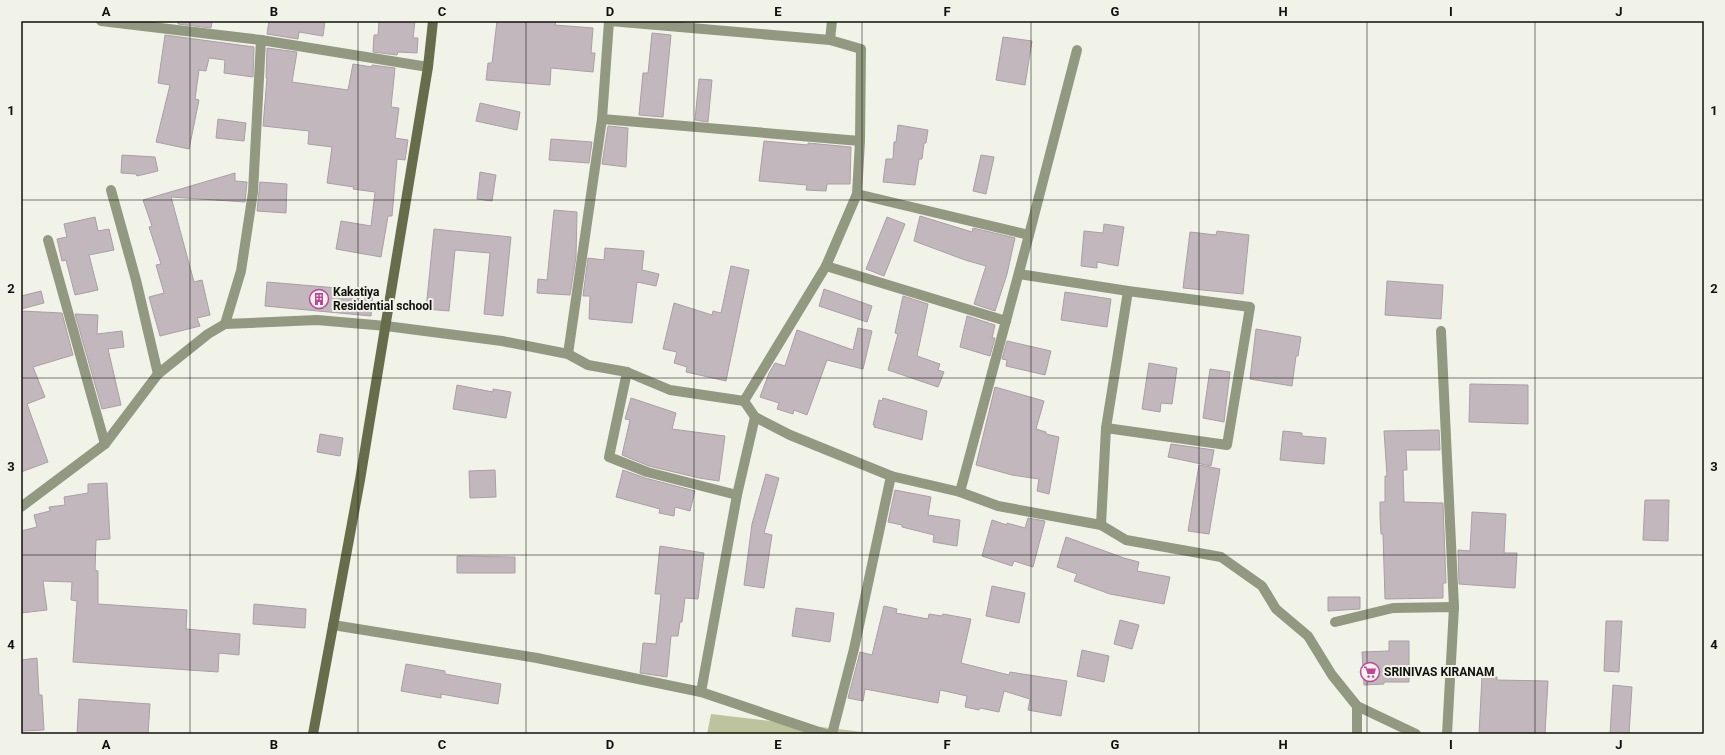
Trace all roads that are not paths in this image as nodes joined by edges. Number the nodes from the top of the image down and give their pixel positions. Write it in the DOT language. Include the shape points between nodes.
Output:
graph roads {
  1 [pos="102,21"];
  2 [pos="433,21"];
  3 [pos="610,21"];
  4 [pos="832,21"];
  5 [pos="261,40"];
  6 [pos="830,40"];
  7 [pos="1077,50"];
  8 [pos="428,67"];
  9 [pos="602,119"];
  10 [pos="860,141"];
  11 [pos="111,190"];
  12 [pos="857,194"];
  13 [pos="1029,235"];
  14 [pos="48,240"];
  15 [pos="826,266"];
  16 [pos="1019,274"];
  17 [pos="1128,291"];
  18 [pos="1006,321"];
  19 [pos="225,324"];
  20 [pos="386,326"];
  21 [pos="1441,331"];
  22 [pos="568,354"];
  23 [pos="627,372"];
  24 [pos="158,374"];
  25 [pos="744,401"];
  26 [pos="755,417"];
  27 [pos="1106,428"];
  28 [pos="105,444"];
  29 [pos="891,476"];
  30 [pos="960,492"];
  31 [pos="737,495"];
  32 [pos="22,504"];
  33 [pos="1101,525"];
  34 [pos="1454,607"];
  35 [pos="1335,622"];
  36 [pos="332,625"];
  37 [pos="701,692"];
  38 [pos="1357,706"];
  39 [pos="313,734"];
  40 [pos="825,734"];
  41 [pos="832,734"];
  42 [pos="1357,734"];
  43 [pos="1416,734"];
  44 [pos="1448,734"];
  1 -- 5 [label="street"];
  2 -- 8 [label="main road"];
  3 -- 6 [label="street"];
  3 -- 9 [label="street"];
  4 -- 6 [label="street"];
  5 -- 8 [label="street"];
  5 -- 19 [label="street" via="253,192 242,271"];
  6 -- 10 [label="street" via="861,50"];
  7 -- 13 [label="street"];
  8 -- 20 [label="main road"];
  9 -- 10 [label="street"];
  9 -- 22 [label="street"];
  10 -- 12 [label="street"];
  11 -- 24 [label="street"];
  12 -- 13 [label="street"];
  12 -- 15 [label="street"];
  13 -- 16 [label="street"];
  14 -- 28 [label="street"];
  15 -- 18 [label="street"];
  15 -- 25 [label="street"];
  16 -- 17 [label="street"];
  16 -- 18 [label="street"];
  17 -- 27 [label="street"];
  17 -- 27 [label="street" via="1250,307 1227,446"];
  18 -- 30 [label="street"];
  19 -- 20 [label="street" via="317,320"];
  19 -- 24 [label="street" via="208,334"];
  20 -- 22 [label="street" via="502,341"];
  20 -- 36 [label="main road"];
  21 -- 34 [label="street"];
  22 -- 23 [label="street" via="588,365"];
  23 -- 25 [label="street" via="670,390"];
  23 -- 31 [label="street" via="609,457 647,472"];
  24 -- 28 [label="street"];
  25 -- 26 [label="street"];
  26 -- 29 [label="street" via="790,435"];
  26 -- 31 [label="street"];
  27 -- 33 [label="street"];
  28 -- 32 [label="street"];
  29 -- 30 [label="street"];
  29 -- 41 [label="street" via="854,649"];
  30 -- 33 [label="street" via="998,506"];
  31 -- 37 [label="street"];
  33 -- 38 [label="street" via="1126,540 1221,557 1262,586 1276,609 1308,636 1332,675"];
  34 -- 35 [label="street" via="1393,608"];
  34 -- 44 [label="street"];
  36 -- 37 [label="street" via="536,658"];
  36 -- 39 [label="main road"];
  37 -- 40 [label="street"];
  38 -- 42 [label="street"];
  38 -- 43 [label="street"];
}
